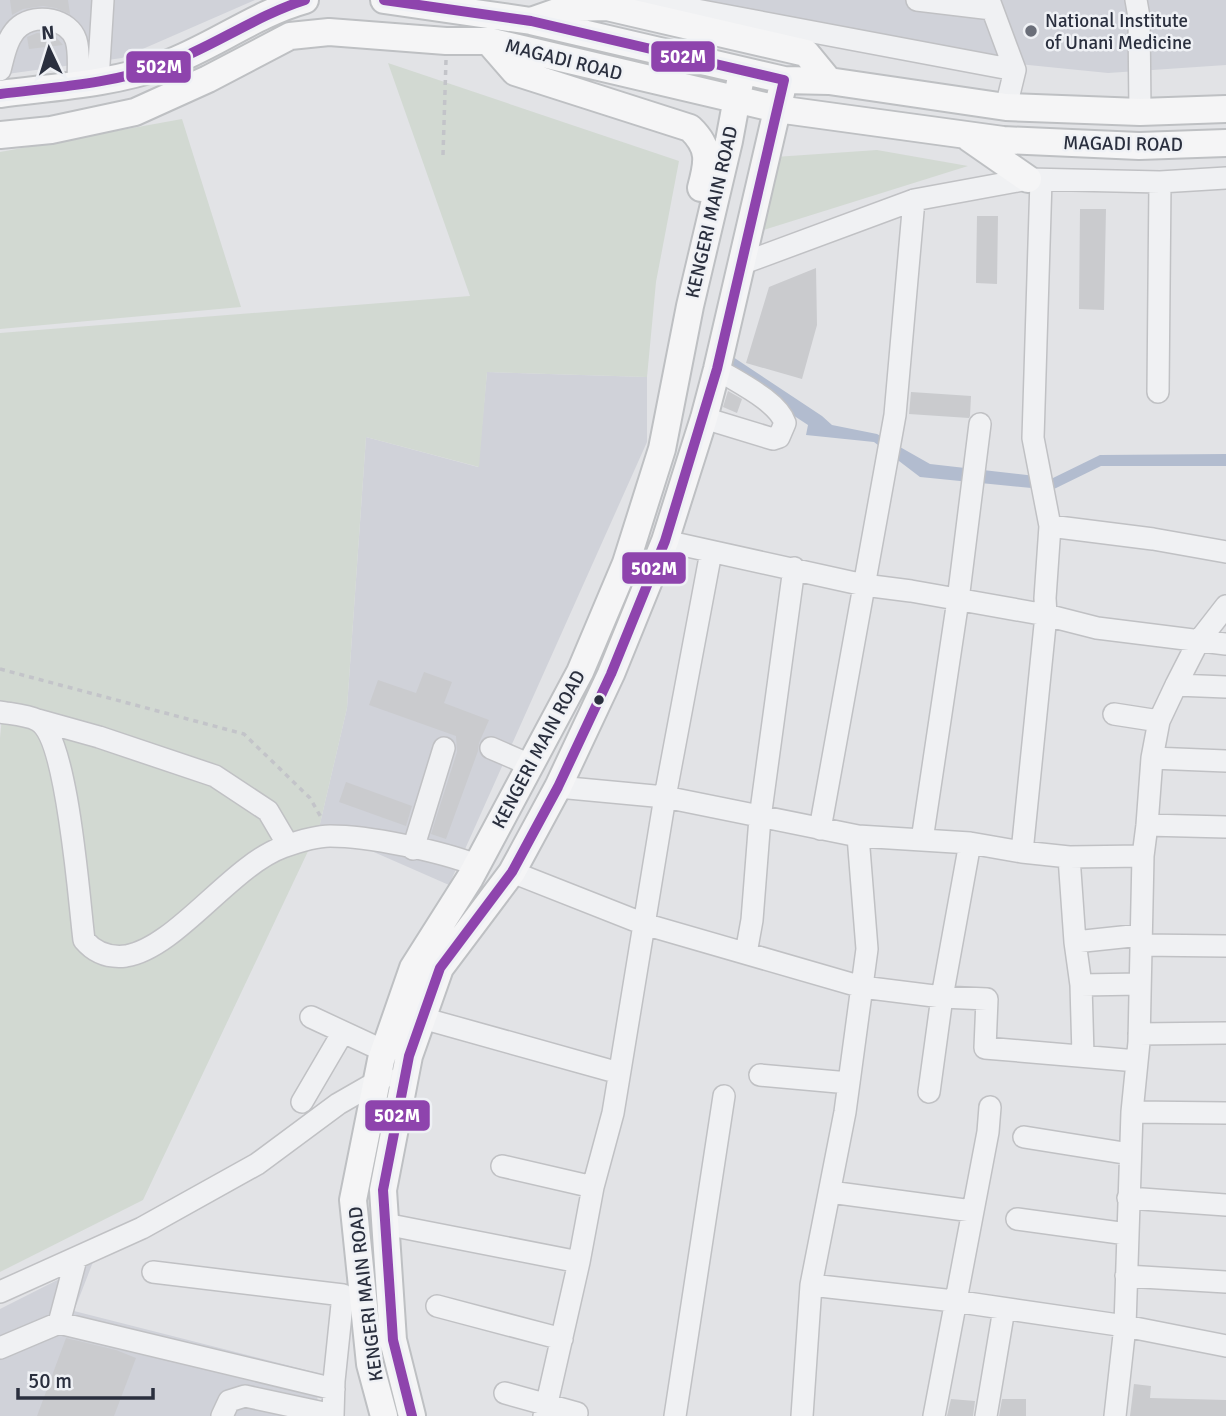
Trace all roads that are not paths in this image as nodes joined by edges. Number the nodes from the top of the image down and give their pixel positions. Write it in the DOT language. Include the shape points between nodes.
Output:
graph roads {
  1 [pos="103,0"];
  2 [pos="305,0"];
  3 [pos="384,0"];
  4 [pos="643,0"];
  5 [pos="917,0"];
  6 [pos="276,5"];
  7 [pos="452,5"];
  8 [pos="991,5"];
  9 [pos="1138,6"];
  10 [pos="532,10"];
  11 [pos="446,41"];
  12 [pos="488,41"];
  13 [pos="0,70"];
  14 [pos="1015,70"];
  15 [pos="742,71"];
  16 [pos="783,80"];
  17 [pos="829,81"];
  18 [pos="88,82"];
  19 [pos="0,94"];
  20 [pos="736,100"];
  21 [pos="1006,107"];
  22 [pos="777,109"];
  23 [pos="1226,109"];
  24 [pos="1140,113"];
  25 [pos="0,135"];
  26 [pos="965,135"];
  27 [pos="1226,143"];
  28 [pos="1226,178"];
  29 [pos="1034,179"];
  30 [pos="1160,181"];
  31 [pos="914,200"];
  32 [pos="741,264"];
  33 [pos="690,306"];
  34 [pos="717,369"];
  35 [pos="1158,392"];
  36 [pos="704,418"];
  37 [pos="980,424"];
  38 [pos="1050,526"];
  39 [pos="665,541"];
  40 [pos="711,552"];
  41 [pos="1226,552"];
  42 [pos="794,568"];
  43 [pos="864,585"];
  44 [pos="958,600"];
  45 [pos="1226,606"];
  46 [pos="1046,615"];
  47 [pos="1198,642"];
  48 [pos="1226,644"];
  49 [pos="1176,685"];
  50 [pos="1226,687"];
  51 [pos="0,712"];
  52 [pos="1114,715"];
  53 [pos="38,720"];
  54 [pos="1159,721"];
  55 [pos="444,748"];
  56 [pos="491,748"];
  57 [pos="1152,758"];
  58 [pos="1226,761"];
  59 [pos="530,765"];
  60 [pos="558,787"];
  61 [pos="664,797"];
  62 [pos="760,818"];
  63 [pos="1147,825"];
  64 [pos="1226,827"];
  65 [pos="820,829"];
  66 [pos="859,836"];
  67 [pos="922,840"];
  68 [pos="970,843"];
  69 [pos="288,845"];
  70 [pos="413,849"];
  71 [pos="1022,852"];
  72 [pos="1143,856"];
  73 [pos="1069,857"];
  74 [pos="476,865"];
  75 [pos="512,872"];
  76 [pos="644,924"];
  77 [pos="1141,940"];
  78 [pos="1075,942"];
  79 [pos="1226,946"];
  80 [pos="746,953"];
  81 [pos="1140,984"];
  82 [pos="1081,985"];
  83 [pos="862,987"];
  84 [pos="942,997"];
  85 [pos="311,1017"];
  86 [pos="422,1018"];
  87 [pos="343,1032"];
  88 [pos="1226,1033"];
  89 [pos="1139,1034"];
  90 [pos="384,1051"];
  91 [pos="1083,1055"];
  92 [pos="1137,1061"];
  93 [pos="406,1069"];
  94 [pos="619,1073"];
  95 [pos="760,1076"];
  96 [pos="377,1080"];
  97 [pos="849,1083"];
  98 [pos="929,1091"];
  99 [pos="724,1096"];
  100 [pos="302,1102"];
  101 [pos="990,1107"];
  102 [pos="331,1109"];
  103 [pos="1132,1112"];
  104 [pos="1226,1114"];
  105 [pos="367,1132"];
  106 [pos="1024,1138"];
  107 [pos="1130,1154"];
  108 [pos="502,1166"];
  109 [pos="593,1187"];
  110 [pos="830,1192"];
  111 [pos="1128,1198"];
  112 [pos="1226,1205"];
  113 [pos="972,1211"];
  114 [pos="1017,1219"];
  115 [pos="385,1224"];
  116 [pos="1127,1234"];
  117 [pos="76,1259"];
  118 [pos="579,1262"];
  119 [pos="153,1272"];
  120 [pos="1126,1276"];
  121 [pos="1226,1282"];
  122 [pos="811,1285"];
  123 [pos="0,1292"];
  124 [pos="352,1292"];
  125 [pos="954,1301"];
  126 [pos="437,1306"];
  127 [pos="1004,1309"];
  128 [pos="59,1323"];
  129 [pos="1125,1326"];
  130 [pos="562,1339"];
  131 [pos="1226,1346"];
  132 [pos="0,1348"];
  133 [pos="334,1389"];
  134 [pos="505,1393"];
  135 [pos="545,1410"];
  136 [pos="577,1413"];
  137 [pos="222,1416"];
  138 [pos="333,1416"];
  139 [pos="384,1416"];
  140 [pos="412,1416"];
  141 [pos="676,1416"];
  142 [pos="802,1416"];
  143 [pos="934,1416"];
  144 [pos="986,1416"];
  145 [pos="1115,1416"];
  1 -- 18 [label="street"];
  2 -- 6 [label="main road"];
  3 -- 7 [label="main road, MAGADI ROAD"];
  4 -- 14 [label="street"];
  5 -- 8 [label="street"];
  6 -- 18 [label="main road" via="163,65"];
  7 -- 10 [label="main road, MAGADI ROAD"];
  7 -- 11 [label="street"];
  8 -- 14 [label="street"];
  9 -- 24 [label="street"];
  10 -- 15 [label="main road, MAGADI ROAD"];
  10 -- 17 [label="main road" via="607,7 806,53"];
  11 -- 12 [label="main road, MAGADI ROAD"];
  11 -- 25 [label="main road, MAGADI ROAD" via="329,32 290,36 135,112 51,130"];
  12 -- 20 [label="main road, MAGADI ROAD"];
  12 -- 33 [label="main road" via="515,72 690,128 699,137 707,167 681,270"];
  13 -- 18 [label="street" via="7,44 22,24 49,20 71,29"];
  14 -- 21 [label="street"];
  15 -- 16 [label="main road, MAGADI ROAD"];
  15 -- 20 [label="main road, KENGERI MAIN ROAD"];
  16 -- 17 [label="main road, MAGADI ROAD"];
  16 -- 22 [label="main road, KENGERI MAIN ROAD"];
  17 -- 21 [label="main road, MAGADI ROAD"];
  18 -- 19 [label="main road"];
  20 -- 22 [label="main road, MAGADI ROAD"];
  20 -- 33 [label="main road, KENGERI MAIN ROAD"];
  21 -- 24 [label="main road, MAGADI ROAD"];
  22 -- 26 [label="main road, MAGADI ROAD"];
  22 -- 32 [label="main road, KENGERI MAIN ROAD"];
  23 -- 24 [label="main road, MAGADI ROAD"];
  26 -- 27 [label="main road, MAGADI ROAD" via="1139,146"];
  26 -- 29 [label="main road"];
  28 -- 30 [label="street, MAGADI ROAD"];
  29 -- 30 [label="street, MAGADI ROAD"];
  29 -- 31 [label="street, MAGADI ROAD"];
  29 -- 38 [label="street" via="1033,438"];
  30 -- 35 [label="street"];
  31 -- 32 [label="street, MAGADI ROAD"];
  31 -- 43 [label="street" via="895,415"];
  32 -- 34 [label="main road, KENGERI MAIN ROAD"];
  33 -- 59 [label="main road, KENGERI MAIN ROAD" via="662,449 626,563 580,672"];
  34 -- 36 [label="main road, KENGERI MAIN ROAD"];
  34 -- 36 [label="street" via="769,403 785,422 779,437 773,439"];
  36 -- 39 [label="main road, KENGERI MAIN ROAD"];
  37 -- 44 [label="street"];
  38 -- 41 [label="street"];
  38 -- 46 [label="street"];
  39 -- 40 [label="street"];
  39 -- 60 [label="main road, KENGERI MAIN ROAD" via="611,674"];
  40 -- 42 [label="street"];
  40 -- 61 [label="street"];
  42 -- 43 [label="street"];
  42 -- 62 [label="street"];
  43 -- 44 [label="street"];
  43 -- 65 [label="street"];
  44 -- 46 [label="street"];
  44 -- 67 [label="street"];
  45 -- 47 [label="street"];
  46 -- 47 [label="street" via="1097,628"];
  46 -- 71 [label="street"];
  47 -- 48 [label="street"];
  47 -- 49 [label="street"];
  49 -- 50 [label="street"];
  49 -- 54 [label="street"];
  51 -- 53 [label="street"];
  52 -- 54 [label="street"];
  53 -- 69 [label="street" via="215,776 268,811"];
  53 -- 69 [label="street" via="50,734 57,754 84,940 106,956 127,956 154,944 259,860"];
  54 -- 57 [label="street"];
  55 -- 70 [label="street"];
  56 -- 59 [label="street"];
  57 -- 58 [label="street"];
  57 -- 63 [label="street"];
  59 -- 74 [label="main road, KENGERI MAIN ROAD"];
  60 -- 61 [label="street"];
  60 -- 75 [label="main road, KENGERI MAIN ROAD"];
  61 -- 62 [label="street"];
  61 -- 76 [label="street"];
  62 -- 65 [label="street"];
  62 -- 80 [label="street"];
  63 -- 64 [label="street"];
  63 -- 72 [label="street"];
  65 -- 66 [label="street"];
  66 -- 67 [label="street"];
  66 -- 83 [label="street" via="867,949"];
  67 -- 68 [label="street"];
  68 -- 71 [label="street"];
  68 -- 84 [label="street"];
  69 -- 70 [label="street" via="328,836"];
  70 -- 74 [label="street"];
  71 -- 73 [label="street"];
  72 -- 73 [label="street"];
  72 -- 77 [label="street"];
  73 -- 78 [label="street"];
  74 -- 90 [label="main road, KENGERI MAIN ROAD" via="413,968"];
  75 -- 76 [label="street"];
  75 -- 86 [label="main road, KENGERI MAIN ROAD" via="440,968"];
  76 -- 80 [label="street"];
  76 -- 94 [label="street"];
  77 -- 78 [label="street"];
  77 -- 79 [label="street"];
  77 -- 81 [label="street"];
  78 -- 82 [label="street"];
  80 -- 83 [label="street"];
  81 -- 82 [label="street"];
  81 -- 89 [label="street"];
  82 -- 91 [label="street"];
  83 -- 84 [label="street"];
  83 -- 97 [label="street"];
  84 -- 91 [label="street" via="987,999 985,1048"];
  84 -- 98 [label="street"];
  85 -- 87 [label="street"];
  86 -- 93 [label="main road, KENGERI MAIN ROAD"];
  86 -- 94 [label="street"];
  87 -- 90 [label="street"];
  87 -- 100 [label="street"];
  88 -- 89 [label="street"];
  89 -- 92 [label="street"];
  90 -- 96 [label="main road, KENGERI MAIN ROAD"];
  91 -- 92 [label="street"];
  92 -- 103 [label="street"];
  93 -- 96 [label="street"];
  93 -- 115 [label="main road, KENGERI MAIN ROAD" via="383,1190"];
  94 -- 109 [label="street"];
  95 -- 97 [label="street"];
  96 -- 102 [label="street"];
  96 -- 105 [label="main road, KENGERI MAIN ROAD"];
  97 -- 110 [label="street"];
  99 -- 141 [label="street"];
  101 -- 113 [label="street"];
  102 -- 105 [label="street" via="350,1116"];
  102 -- 117 [label="street" via="257,1164"];
  103 -- 104 [label="street"];
  103 -- 107 [label="street"];
  105 -- 124 [label="main road, KENGERI MAIN ROAD" via="353,1200"];
  106 -- 107 [label="street"];
  107 -- 111 [label="street"];
  108 -- 109 [label="street"];
  109 -- 118 [label="street"];
  110 -- 113 [label="street"];
  110 -- 122 [label="street"];
  111 -- 112 [label="street"];
  111 -- 116 [label="street"];
  113 -- 125 [label="street"];
  114 -- 116 [label="street"];
  115 -- 118 [label="street"];
  115 -- 140 [label="main road, KENGERI MAIN ROAD" via="393,1340"];
  116 -- 120 [label="street"];
  117 -- 123 [label="street"];
  117 -- 128 [label="street"];
  118 -- 130 [label="street"];
  119 -- 124 [label="street"];
  120 -- 121 [label="street"];
  120 -- 129 [label="street"];
  122 -- 125 [label="street"];
  122 -- 142 [label="street"];
  124 -- 133 [label="street"];
  124 -- 139 [label="main road, KENGERI MAIN ROAD"];
  125 -- 127 [label="street"];
  125 -- 143 [label="street"];
  126 -- 130 [label="street"];
  127 -- 129 [label="street"];
  127 -- 144 [label="street"];
  128 -- 132 [label="street"];
  128 -- 133 [label="street"];
  129 -- 131 [label="street"];
  129 -- 145 [label="street"];
  130 -- 135 [label="street"];
  133 -- 138 [label="street"];
  134 -- 135 [label="street"];
  135 -- 136 [label="street"];
  137 -- 138 [label="street" via="229,1402 245,1396"];
}
